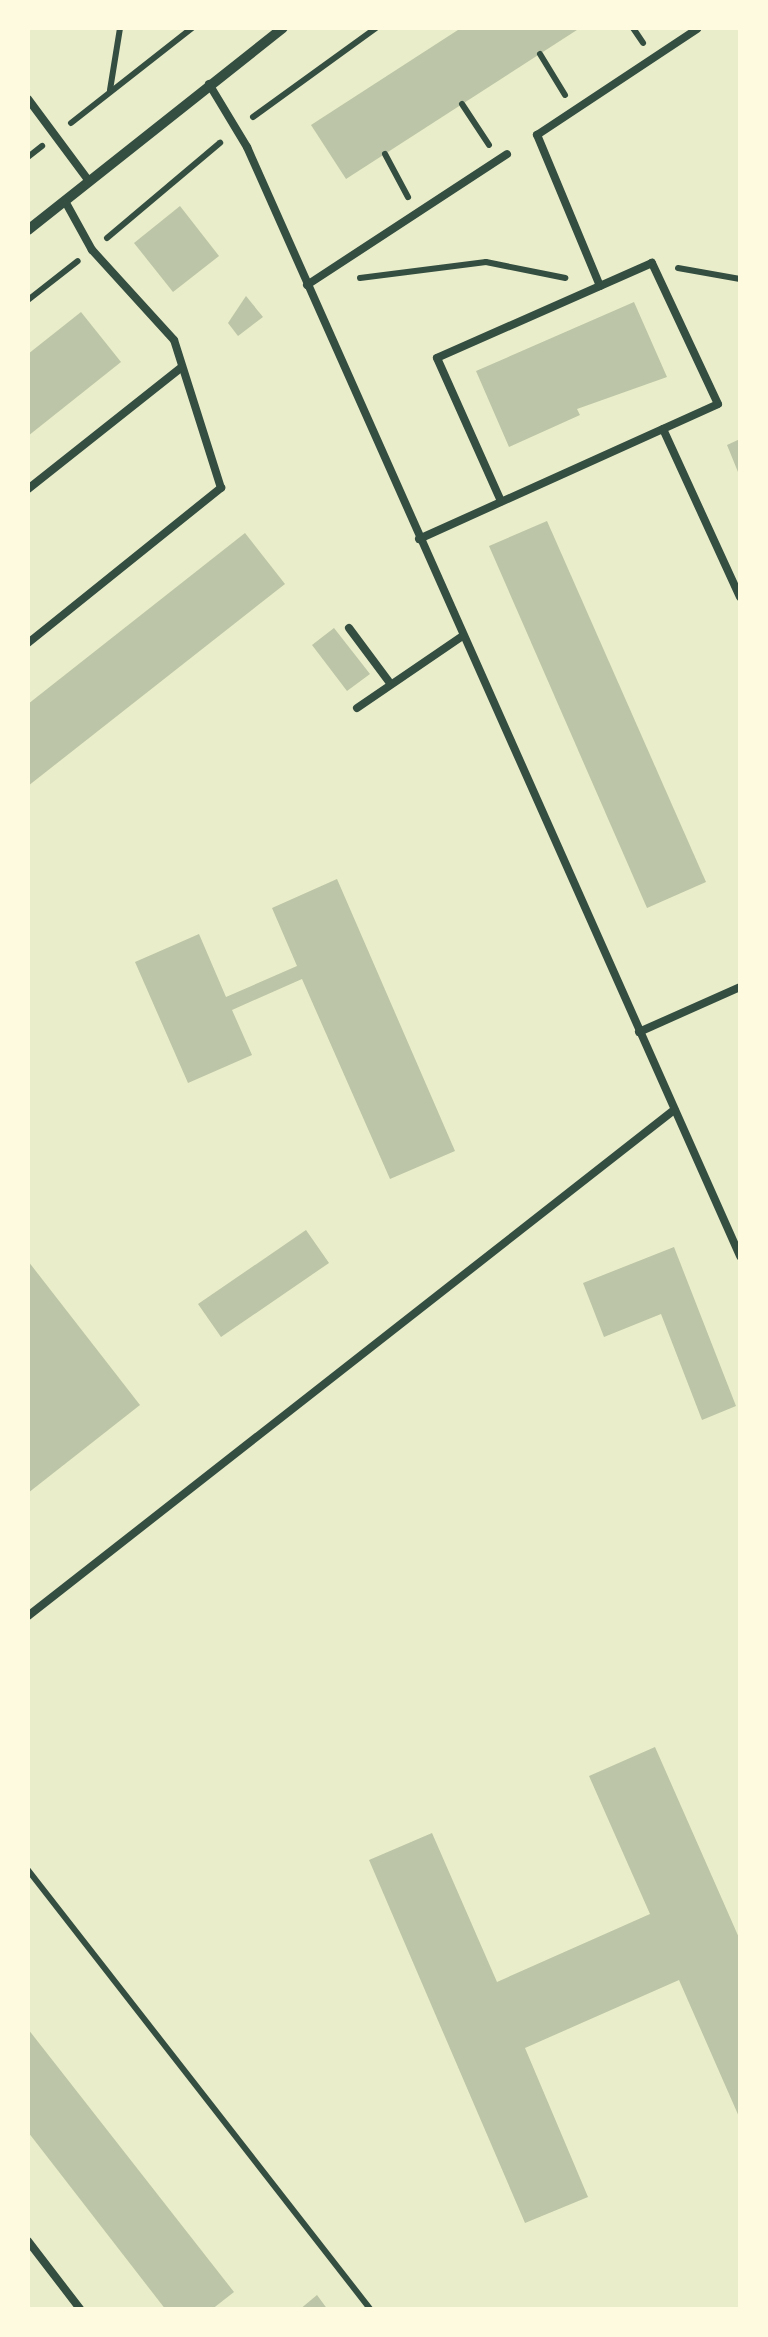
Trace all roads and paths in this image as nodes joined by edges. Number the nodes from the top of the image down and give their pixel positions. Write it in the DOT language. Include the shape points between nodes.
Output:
graph roads {
  1 [pos="120,28"];
  2 [pos="192,28"];
  3 [pos="283,28"];
  4 [pos="376,28"];
  5 [pos="697,29"];
  6 [pos="540,54"];
  7 [pos="208,84"];
  8 [pos="110,93"];
  9 [pos="28,99"];
  10 [pos="462,104"];
  11 [pos="574,110"];
  12 [pos="236,130"];
  13 [pos="55,135"];
  14 [pos="385,154"];
  15 [pos="28,157"];
  16 [pos="503,157"];
  17 [pos="90,181"];
  18 [pos="65,201"];
  19 [pos="417,213"];
  20 [pos="28,230"];
  21 [pos="92,250"];
  22 [pos="652,263"];
  23 [pos="740,278"];
  24 [pos="307,285"];
  25 [pos="600,286"];
  26 [pos="28,300"];
  27 [pos="182,366"];
  28 [pos="663,429"];
  29 [pos="28,489"];
  30 [pos="502,501"];
  31 [pos="419,539"];
  32 [pos="740,598"];
  33 [pos="349,628"];
  34 [pos="461,637"];
  35 [pos="28,643"];
  36 [pos="390,683"];
  37 [pos="358,708"];
  38 [pos="740,986"];
  39 [pos="639,1032"];
  40 [pos="674,1110"];
  41 [pos="739,1250"];
  42 [pos="28,1616"];
  43 [pos="28,1870"];
  44 [pos="28,2241"];
  45 [pos="81,2310"];
  46 [pos="371,2310"];
  1 -- 8 [label="path"];
  2 -- 8 [label="path"];
  3 -- 7 [label="street"];
  4 -- 12 [label="path"];
  5 -- 11 [label="lane"];
  6 -- 11 [label="path"];
  7 -- 12 [label="lane"];
  7 -- 17 [label="street"];
  8 -- 13 [label="path"];
  9 -- 13 [label="lane"];
  10 -- 16 [label="path"];
  11 -- 25 [label="lane" via="536,135"];
  12 -- 21 [label="path"];
  12 -- 24 [label="lane"];
  13 -- 15 [label="path"];
  13 -- 17 [label="lane"];
  14 -- 19 [label="path"];
  16 -- 19 [label="lane"];
  17 -- 18 [label="street"];
  18 -- 20 [label="street"];
  18 -- 21 [label="lane"];
  19 -- 24 [label="lane"];
  21 -- 26 [label="path"];
  21 -- 27 [label="lane" via="174,340"];
  22 -- 23 [label="path"];
  22 -- 25 [label="lane"];
  22 -- 28 [label="lane" via="718,404"];
  24 -- 25 [label="path" via="486,262"];
  24 -- 31 [label="lane"];
  25 -- 30 [label="lane" via="437,358"];
  27 -- 29 [label="lane"];
  27 -- 35 [label="lane" via="221,488"];
  28 -- 30 [label="lane"];
  28 -- 32 [label="lane"];
  30 -- 31 [label="lane"];
  31 -- 34 [label="lane"];
  33 -- 36 [label="lane"];
  34 -- 36 [label="lane"];
  34 -- 39 [label="lane"];
  36 -- 37 [label="lane"];
  38 -- 39 [label="lane"];
  39 -- 40 [label="lane"];
  40 -- 41 [label="lane"];
  40 -- 42 [label="lane"];
  43 -- 46 [label="path"];
  44 -- 45 [label="lane"];
}
